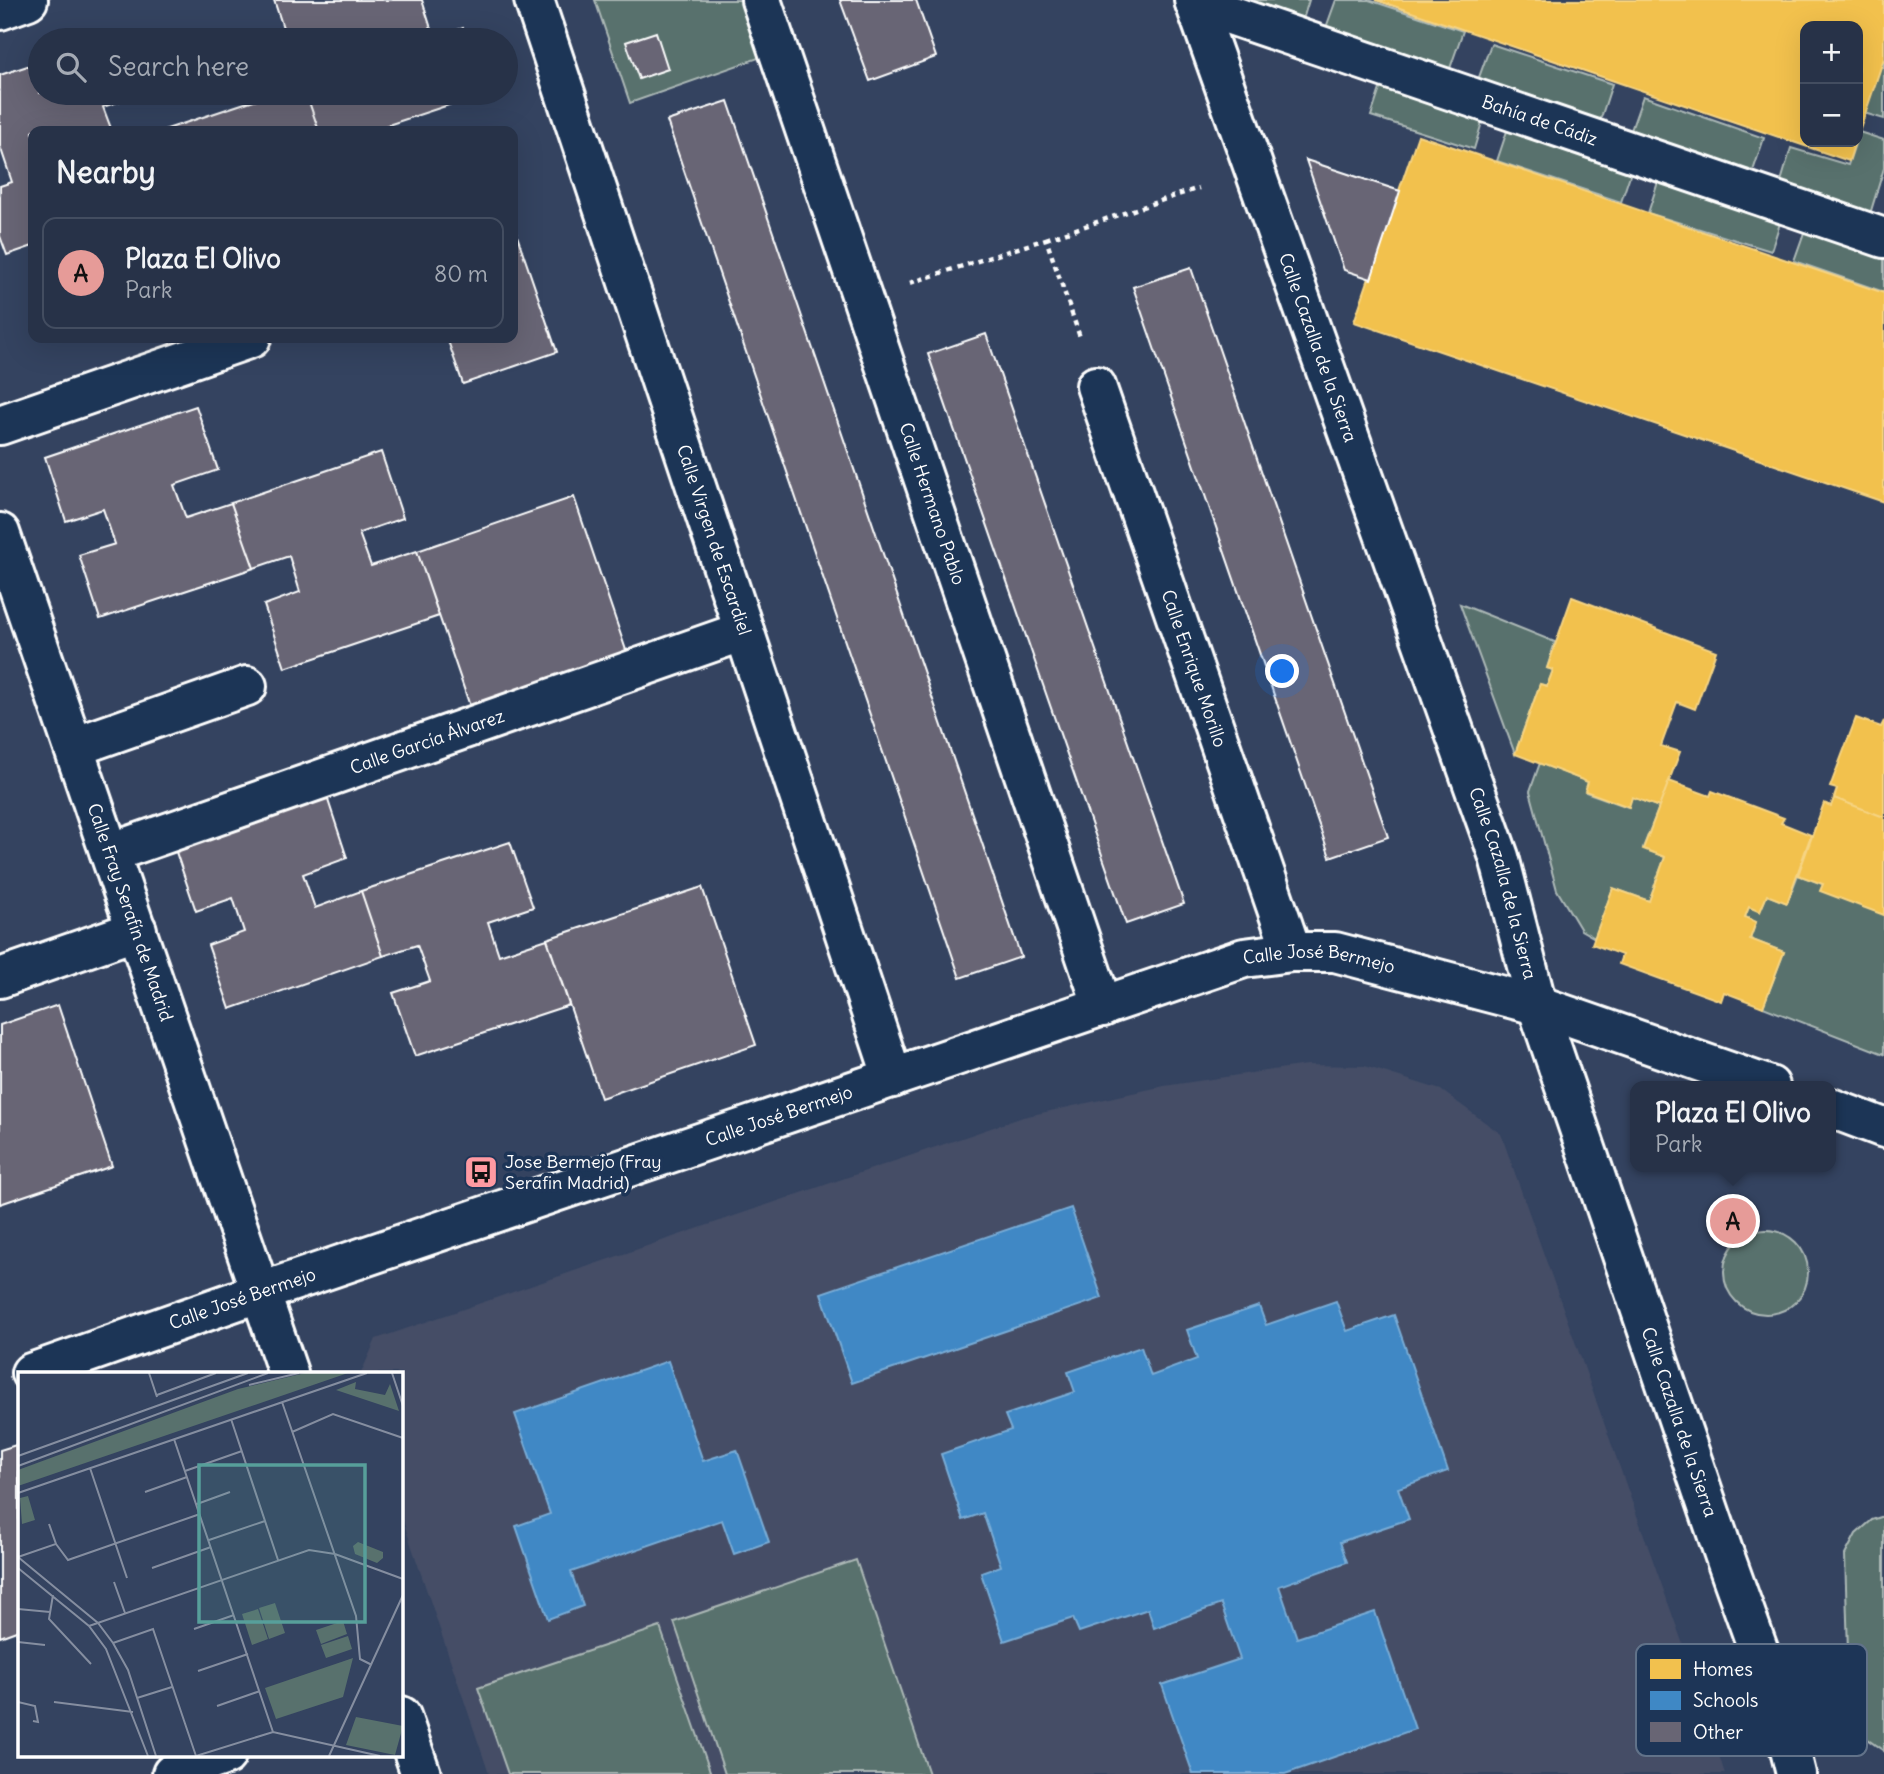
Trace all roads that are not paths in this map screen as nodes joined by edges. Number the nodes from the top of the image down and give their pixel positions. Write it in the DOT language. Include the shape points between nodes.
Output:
graph roads {
  1 [pos="28,0"];
  2 [pos="534,0"];
  3 [pos="761,0"];
  4 [pos="1194,1"];
  5 [pos="0,10"];
  6 [pos="1884,238"];
  7 [pos="237,343"];
  8 [pos="1097,386"];
  9 [pos="0,425"];
  10 [pos="3,549"];
  11 [pos="744,631"];
  12 [pos="247,687"];
  13 [pos="74,747"];
  14 [pos="110,853"];
  15 [pos="137,930"];
  16 [pos="1292,952"];
  17 [pos="0,978"];
  18 [pos="1537,1005"];
  19 [pos="1103,1007"];
  20 [pos="893,1078"];
  21 [pos="1756,1081"];
  22 [pos="1836,1110"];
  23 [pos="1884,1128"];
  24 [pos="261,1293"];
  25 [pos="34,1372"];
  26 [pos="288,1372"];
  27 [pos="18,1377"];
  28 [pos="0,1384"];
  29 [pos="1756,1644"];
  30 [pos="402,1719"];
  31 [pos="223,1756"];
  32 [pos="1792,1756"];
  33 [pos="172,1774"];
  34 [pos="421,1774"];
  35 [pos="1796,1774"];
  1 -- 5 [label="street"];
  2 -- 11 [label="street, Calle Virgen de Escardiel"];
  3 -- 19 [label="street, Calle Hermano Pablo"];
  4 -- 6 [label="street, Bahía de Cádiz"];
  4 -- 18 [label="street, Calle Cazalla de la Sierra" via="1499,858"];
  7 -- 9 [label="street"];
  8 -- 16 [label="street, Calle Enrique Morillo"];
  10 -- 13 [label="street, Calle Fray Serafín de Madrid"];
  11 -- 14 [label="street, Calle García Álvarez"];
  11 -- 20 [label="street, Calle Virgen de Escardiel"];
  12 -- 13 [label="street"];
  13 -- 14 [label="street, Calle Fray Serafín de Madrid"];
  14 -- 15 [label="street, Calle Fray Serafín de Madrid"];
  15 -- 17 [label="street"];
  15 -- 24 [label="street, Calle Fray Serafín de Madrid"];
  16 -- 18 [label="street, Calle José Bermejo" via="1335,952"];
  16 -- 19 [label="street, Calle José Bermejo" via="1244,958"];
  18 -- 21 [label="street, Calle José Bermejo"];
  18 -- 29 [label="street, Calle Cazalla de la Sierra"];
  19 -- 20 [label="street, Calle José Bermejo"];
  20 -- 24 [label="street, Calle José Bermejo"];
  22 -- 23 [label="street"];
  24 -- 25 [label="street, Calle José Bermejo"];
  24 -- 26 [label="street, Calle Fray Serafín de Madrid"];
  27 -- 28 [label="street"];
  30 -- 34 [label="street"];
  31 -- 33 [label="street"];
  32 -- 35 [label="street, Calle Cazalla de la Sierra"];
}
